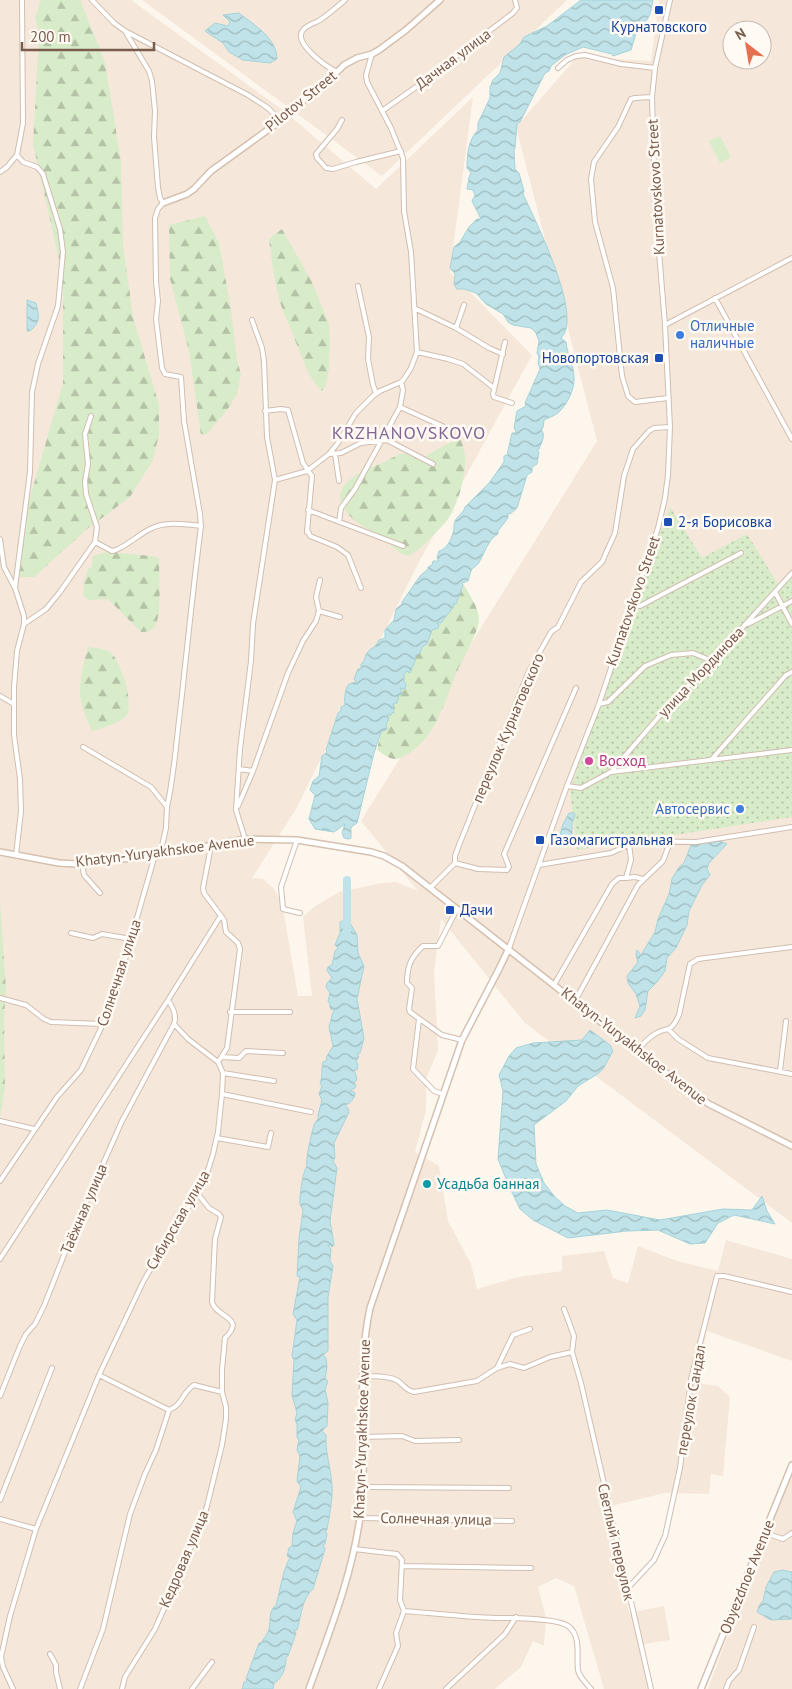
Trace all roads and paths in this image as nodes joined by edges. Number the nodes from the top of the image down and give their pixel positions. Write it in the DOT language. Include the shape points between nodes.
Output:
graph roads {
  1 [pos="22,0"];
  2 [pos="92,0"];
  3 [pos="344,0"];
  4 [pos="440,0"];
  5 [pos="670,0"];
  6 [pos="516,1"];
  7 [pos="125,31"];
  8 [pos="372,54"];
  9 [pos="558,68"];
  10 [pos="655,68"];
  11 [pos="337,72"];
  12 [pos="652,97"];
  13 [pos="382,111"];
  14 [pos="280,120"];
  15 [pos="342,120"];
  16 [pos="401,151"];
  17 [pos="17,155"];
  18 [pos="0,172"];
  19 [pos="163,204"];
  20 [pos="792,258"];
  21 [pos="358,286"];
  22 [pos="715,298"];
  23 [pos="464,305"];
  24 [pos="414,308"];
  25 [pos="252,320"];
  26 [pos="665,325"];
  27 [pos="456,328"];
  28 [pos="505,342"];
  29 [pos="417,352"];
  30 [pos="503,354"];
  31 [pos="401,382"];
  32 [pos="494,388"];
  33 [pos="376,393"];
  34 [pos="668,398"];
  35 [pos="512,403"];
  36 [pos="400,407"];
  37 [pos="265,411"];
  38 [pos="91,416"];
  39 [pos="670,427"];
  40 [pos="451,430"];
  41 [pos="792,439"];
  42 [pos="382,440"];
  43 [pos="330,454"];
  44 [pos="335,454"];
  45 [pos="433,464"];
  46 [pos="307,471"];
  47 [pos="275,480"];
  48 [pos="339,481"];
  49 [pos="308,510"];
  50 [pos="339,522"];
  51 [pos="200,526"];
  52 [pos="0,539"];
  53 [pos="95,542"];
  54 [pos="403,546"];
  55 [pos="741,553"];
  56 [pos="792,573"];
  57 [pos="320,580"];
  58 [pos="15,588"];
  59 [pos="361,588"];
  60 [pos="775,592"];
  61 [pos="792,601"];
  62 [pos="631,606"];
  63 [pos="782,606"];
  64 [pos="319,611"];
  65 [pos="340,617"];
  66 [pos="24,624"];
  67 [pos="792,624"];
  68 [pos="743,626"];
  69 [pos="712,661"];
  70 [pos="792,672"];
  71 [pos="576,688"];
  72 [pos="0,696"];
  73 [pos="14,704"];
  74 [pos="599,704"];
  75 [pos="83,747"];
  76 [pos="792,750"];
  77 [pos="712,759"];
  78 [pos="239,769"];
  79 [pos="253,771"];
  80 [pos="611,772"];
  81 [pos="567,786"];
  82 [pos="167,807"];
  83 [pos="236,810"];
  84 [pos="792,827"];
  85 [pos="246,840"];
  86 [pos="297,840"];
  87 [pos="670,842"];
  88 [pos="629,844"];
  89 [pos="211,846"];
  90 [pos="0,852"];
  91 [pos="16,855"];
  92 [pos="158,855"];
  93 [pos="455,863"];
  94 [pos="82,864"];
  95 [pos="539,865"];
  96 [pos="626,878"];
  97 [pos="643,879"];
  98 [pos="430,888"];
  99 [pos="100,893"];
  100 [pos="457,909"];
  101 [pos="300,913"];
  102 [pos="220,917"];
  103 [pos="70,933"];
  104 [pos="131,939"];
  105 [pos="792,947"];
  106 [pos="509,948"];
  107 [pos="554,984"];
  108 [pos="0,998"];
  109 [pos="168,1000"];
  110 [pos="574,1001"];
  111 [pos="230,1012"];
  112 [pos="290,1012"];
  113 [pos="419,1019"];
  114 [pos="786,1021"];
  115 [pos="103,1024"];
  116 [pos="174,1024"];
  117 [pos="669,1030"];
  118 [pos="462,1040"];
  119 [pos="637,1050"];
  120 [pos="283,1053"];
  121 [pos="222,1057"];
  122 [pos="218,1062"];
  123 [pos="780,1071"];
  124 [pos="223,1073"];
  125 [pos="792,1074"];
  126 [pos="274,1081"];
  127 [pos="222,1094"];
  128 [pos="443,1094"];
  129 [pos="311,1112"];
  130 [pos="0,1121"];
  131 [pos="34,1129"];
  132 [pos="271,1133"];
  133 [pos="217,1138"];
  134 [pos="792,1146"];
  135 [pos="0,1181"];
  136 [pos="197,1193"];
  137 [pos="0,1259"];
  138 [pos="792,1292"];
  139 [pos="564,1309"];
  140 [pos="530,1329"];
  141 [pos="572,1352"];
  142 [pos="52,1368"];
  143 [pos="497,1368"];
  144 [pos="98,1375"];
  145 [pos="362,1376"];
  146 [pos="222,1392"];
  147 [pos="0,1396"];
  148 [pos="169,1410"];
  149 [pos="362,1437"];
  150 [pos="459,1440"];
  151 [pos="792,1465"];
  152 [pos="362,1487"];
  153 [pos="509,1488"];
  154 [pos="0,1500"];
  155 [pos="360,1518"];
  156 [pos="0,1519"];
  157 [pos="512,1521"];
  158 [pos="36,1529"];
  159 [pos="764,1533"];
  160 [pos="792,1533"];
  161 [pos="354,1549"];
  162 [pos="402,1566"];
  163 [pos="531,1568"];
  164 [pos="628,1588"];
  165 [pos="404,1611"];
  166 [pos="516,1617"];
  167 [pos="754,1627"];
  168 [pos="50,1654"];
  169 [pos="0,1657"];
  170 [pos="212,1662"];
  171 [pos="13,1689"];
  172 [pos="60,1689"];
  173 [pos="80,1689"];
  174 [pos="122,1689"];
  175 [pos="192,1689"];
  176 [pos="309,1689"];
  177 [pos="379,1689"];
  178 [pos="446,1689"];
  179 [pos="590,1689"];
  180 [pos="651,1689"];
  181 [pos="701,1689"];
  182 [pos="726,1689"];
  1 -- 17 [label="street" via="23,109"];
  2 -- 7 [label="street"];
  3 -- 11 [label="street" via="303,30 300,36 309,51"];
  4 -- 8 [label="main road, Pilotov Street"];
  5 -- 10 [label="street, Kurnatovskovo Street"];
  6 -- 13 [label="street, Дачная улица" via="517,8 513,13"];
  7 -- 14 [label="street" via="248,94"];
  7 -- 19 [label="street" via="152,80 158,187"];
  8 -- 11 [label="main road, Pilotov Street" via="351,61"];
  8 -- 13 [label="street" via="367,82"];
  9 -- 10 [label="street" via="567,60 585,55"];
  10 -- 12 [label="street, Kurnatovskovo Street"];
  11 -- 14 [label="main road, Pilotov Street"];
  12 -- 26 [label="street, Kurnatovskovo Street" via="655,204"];
  12 -- 34 [label="street" via="631,99 594,162 591,171 592,203 613,288 621,370 628,396 635,402"];
  13 -- 16 [label="street"];
  14 -- 19 [label="main road, Pilotov Street" via="211,171 194,189"];
  15 -- 16 [label="street" via="316,154 326,168 333,169"];
  16 -- 24 [label="street"];
  17 -- 18 [label="street"];
  17 -- 58 [label="street" via="43,174 60,229 63,252 60,301 32,392 30,472"];
  19 -- 51 [label="street, Солнечная улица" via="154,223 156,319 162,368 165,374 181,378 182,408 199,501"];
  20 -- 22 [label="street"];
  21 -- 33 [label="street"];
  22 -- 26 [label="street"];
  22 -- 41 [label="street"];
  23 -- 27 [label="street"];
  24 -- 27 [label="street"];
  24 -- 29 [label="street"];
  25 -- 37 [label="street" via="264,361"];
  26 -- 34 [label="street, Kurnatovskovo Street"];
  27 -- 30 [label="street"];
  28 -- 30 [label="street"];
  29 -- 31 [label="street" via="412,368"];
  29 -- 32 [label="street" via="463,364"];
  30 -- 32 [label="street"];
  31 -- 33 [label="street"];
  31 -- 36 [label="street"];
  32 -- 35 [label="street" via="494,397"];
  33 -- 43 [label="street" via="356,413"];
  34 -- 39 [label="street, Kurnatovskovo Street"];
  36 -- 40 [label="street"];
  36 -- 42 [label="street"];
  37 -- 46 [label="street" via="288,410"];
  37 -- 47 [label="street"];
  38 -- 53 [label="street" via="85,434 88,464 85,481 97,527"];
  39 -- 62 [label="street, Kurnatovskovo Street" via="662,513"];
  39 -- 93 [label="street, переулок Курнатовского" via="654,428 633,448 624,476 615,532 602,562 581,582 558,627 551,632 529,671 459,845"];
  42 -- 44 [label="street" via="361,443"];
  42 -- 45 [label="street"];
  42 -- 50 [label="street" via="355,490 341,508"];
  43 -- 44 [label="street"];
  43 -- 46 [label="street"];
  44 -- 48 [label="street"];
  46 -- 47 [label="street"];
  46 -- 49 [label="street" via="312,476"];
  47 -- 78 [label="street" via="253,624"];
  49 -- 50 [label="street"];
  49 -- 59 [label="street" via="307,530 310,536 348,555"];
  50 -- 54 [label="street"];
  51 -- 53 [label="street" via="157,526 112,551"];
  51 -- 82 [label="street, Солнечная улица"];
  52 -- 58 [label="street" via="4,567"];
  53 -- 66 [label="street" via="46,609"];
  55 -- 62 [label="street" via="640,606"];
  56 -- 60 [label="street, улица Мординова"];
  57 -- 64 [label="street" via="316,597"];
  58 -- 66 [label="street"];
  60 -- 63 [label="street"];
  60 -- 68 [label="street, улица Мординова"];
  61 -- 63 [label="street"];
  62 -- 74 [label="street, Kurnatovskovo Street"];
  63 -- 67 [label="street"];
  63 -- 68 [label="street"];
  64 -- 65 [label="street"];
  64 -- 79 [label="street" via="288,674"];
  66 -- 73 [label="street" via="17,651"];
  68 -- 69 [label="street, улица Мординова"];
  69 -- 74 [label="street" via="694,653 671,655 645,666 608,702"];
  69 -- 80 [label="street, улица Мординова"];
  70 -- 77 [label="street"];
  71 -- 93 [label="street" via="504,854 507,870 478,869"];
  72 -- 73 [label="street"];
  73 -- 91 [label="street" via="22,811"];
  74 -- 81 [label="street, Kurnatovskovo Street"];
  75 -- 82 [label="street" via="151,787"];
  76 -- 77 [label="street"];
  77 -- 80 [label="street"];
  78 -- 79 [label="street"];
  78 -- 83 [label="street"];
  79 -- 83 [label="street"];
  80 -- 81 [label="street" via="581,788"];
  81 -- 95 [label="street, Kurnatovskovo Street"];
  82 -- 92 [label="street, Солнечная улица" via="166,828"];
  83 -- 85 [label="street"];
  84 -- 87 [label="street" via="696,842"];
  85 -- 86 [label="main road, Khatyn-Yuryakhskoe Avenue"];
  85 -- 89 [label="main road, Khatyn-Yuryakhskoe Avenue"];
  86 -- 98 [label="main road, Khatyn-Yuryakhskoe Avenue" via="384,856"];
  86 -- 101 [label="street" via="281,887 283,909"];
  87 -- 88 [label="street" via="637,841"];
  87 -- 97 [label="street" via="664,861"];
  88 -- 95 [label="street" via="611,853"];
  88 -- 96 [label="street" via="631,860"];
  89 -- 92 [label="main road, Khatyn-Yuryakhskoe Avenue"];
  89 -- 102 [label="street" via="203,888"];
  90 -- 91 [label="main road, Khatyn-Yuryakhskoe Avenue"];
  91 -- 94 [label="main road, Khatyn-Yuryakhskoe Avenue"];
  92 -- 94 [label="main road, Khatyn-Yuryakhskoe Avenue"];
  92 -- 104 [label="street, Солнечная улица"];
  93 -- 98 [label="street"];
  94 -- 99 [label="street" via="84,875"];
  95 -- 106 [label="street, Kurnatovskovo Street"];
  96 -- 97 [label="street"];
  96 -- 107 [label="street" via="619,878 612,884"];
  97 -- 110 [label="street"];
  98 -- 100 [label="main road, Khatyn-Yuryakhskoe Avenue"];
  100 -- 106 [label="main road, Khatyn-Yuryakhskoe Avenue"];
  100 -- 113 [label="street" via="438,946 423,946 414,954 407,971 407,983 412,988 409,1009"];
  102 -- 109 [label="street"];
  102 -- 111 [label="street" via="224,920 226,932 240,949"];
  103 -- 104 [label="street" via="92,938 102,934"];
  104 -- 115 [label="street, Солнечная улица" via="112,1005"];
  105 -- 117 [label="street" via="698,959 690,964 679,1015"];
  106 -- 107 [label="main road, Khatyn-Yuryakhskoe Avenue"];
  106 -- 118 [label="main road, Khatyn-Yuryakhskoe Avenue"];
  107 -- 110 [label="main road, Khatyn-Yuryakhskoe Avenue"];
  108 -- 115 [label="street" via="26,1005 51,1022"];
  109 -- 116 [label="street" via="174,1010"];
  109 -- 137 [label="street"];
  110 -- 119 [label="main road, Khatyn-Yuryakhskoe Avenue"];
  111 -- 112 [label="street"];
  111 -- 121 [label="street"];
  113 -- 118 [label="street" via="442,1035"];
  113 -- 128 [label="street" via="413,1069 434,1090"];
  114 -- 123 [label="street"];
  115 -- 131 [label="street, Солнечная улица" via="82,1070"];
  116 -- 122 [label="street" via="188,1040"];
  116 -- 147 [label="street, Таёжная улица" via="122,1121 44,1306 23,1340"];
  117 -- 119 [label="street" via="656,1032"];
  117 -- 123 [label="street" via="708,1058"];
  118 -- 128 [label="main road, Khatyn-Yuryakhskoe Avenue"];
  119 -- 134 [label="main road, Khatyn-Yuryakhskoe Avenue" via="689,1092"];
  120 -- 121 [label="street" via="246,1052 239,1058"];
  121 -- 122 [label="street"];
  122 -- 124 [label="street, Сибирская улица"];
  123 -- 125 [label="street"];
  124 -- 126 [label="street"];
  124 -- 127 [label="street, Сибирская улица"];
  127 -- 129 [label="street"];
  127 -- 133 [label="street, Сибирская улица"];
  128 -- 145 [label="main road, Khatyn-Yuryakhskoe Avenue" via="370,1308"];
  130 -- 131 [label="street"];
  131 -- 135 [label="street, Солнечная улица"];
  132 -- 133 [label="street" via="268,1147"];
  133 -- 136 [label="street, Сибирская улица" via="214,1154"];
  136 -- 144 [label="street, Сибирская улица" via="144,1280"];
  136 -- 146 [label="street, Кедровая улица" via="221,1217 215,1239 212,1302 216,1310 232,1319 233,1327 226,1338"];
  138 -- 164 [label="street, переулок Сандал" via="717,1276 691,1379 680,1468 665,1536 654,1560"];
  139 -- 141 [label="street, Светлый переулок" via="574,1336"];
  140 -- 143 [label="street" via="513,1335"];
  141 -- 143 [label="street" via="524,1368 510,1364"];
  141 -- 164 [label="street, Светлый переулок"];
  142 -- 154 [label="street"];
  143 -- 145 [label="street" via="477,1381 414,1392 407,1391 394,1380"];
  144 -- 148 [label="street"];
  144 -- 158 [label="street, Сибирская улица"];
  145 -- 149 [label="main road, Khatyn-Yuryakhskoe Avenue"];
  146 -- 148 [label="street" via="194,1385 177,1408"];
  146 -- 174 [label="street, Кедровая улица" via="226,1419 222,1445 202,1522 154,1629 125,1677"];
  148 -- 173 [label="street" via="130,1514 103,1629"];
  149 -- 150 [label="street" via="402,1436 415,1442"];
  149 -- 152 [label="main road, Khatyn-Yuryakhskoe Avenue"];
  151 -- 159 [label="main road, Obyezdnoe Avenue"];
  152 -- 153 [label="street, Солнечная улица"];
  152 -- 155 [label="main road, Khatyn-Yuryakhskoe Avenue"];
  155 -- 157 [label="street, Солнечная улица"];
  155 -- 161 [label="main road, Khatyn-Yuryakhskoe Avenue"];
  156 -- 158 [label="street"];
  158 -- 169 [label="street, Сибирская улица"];
  159 -- 160 [label="street" via="783,1539"];
  159 -- 181 [label="main road, Obyezdnoe Avenue"];
  161 -- 162 [label="street" via="398,1554"];
  161 -- 176 [label="main road, Khatyn-Yuryakhskoe Avenue"];
  162 -- 163 [label="street"];
  162 -- 165 [label="street" via="400,1600"];
  164 -- 180 [label="street, Светлый переулок"];
  165 -- 166 [label="street"];
  165 -- 177 [label="street" via="396,1632 398,1646"];
  166 -- 178 [label="street" via="505,1634"];
  166 -- 179 [label="street" via="569,1626 578,1647 578,1670"];
  167 -- 182 [label="street" via="739,1670"];
  168 -- 172 [label="street" via="56,1665"];
  169 -- 171 [label="street"];
  170 -- 175 [label="street"];
}
